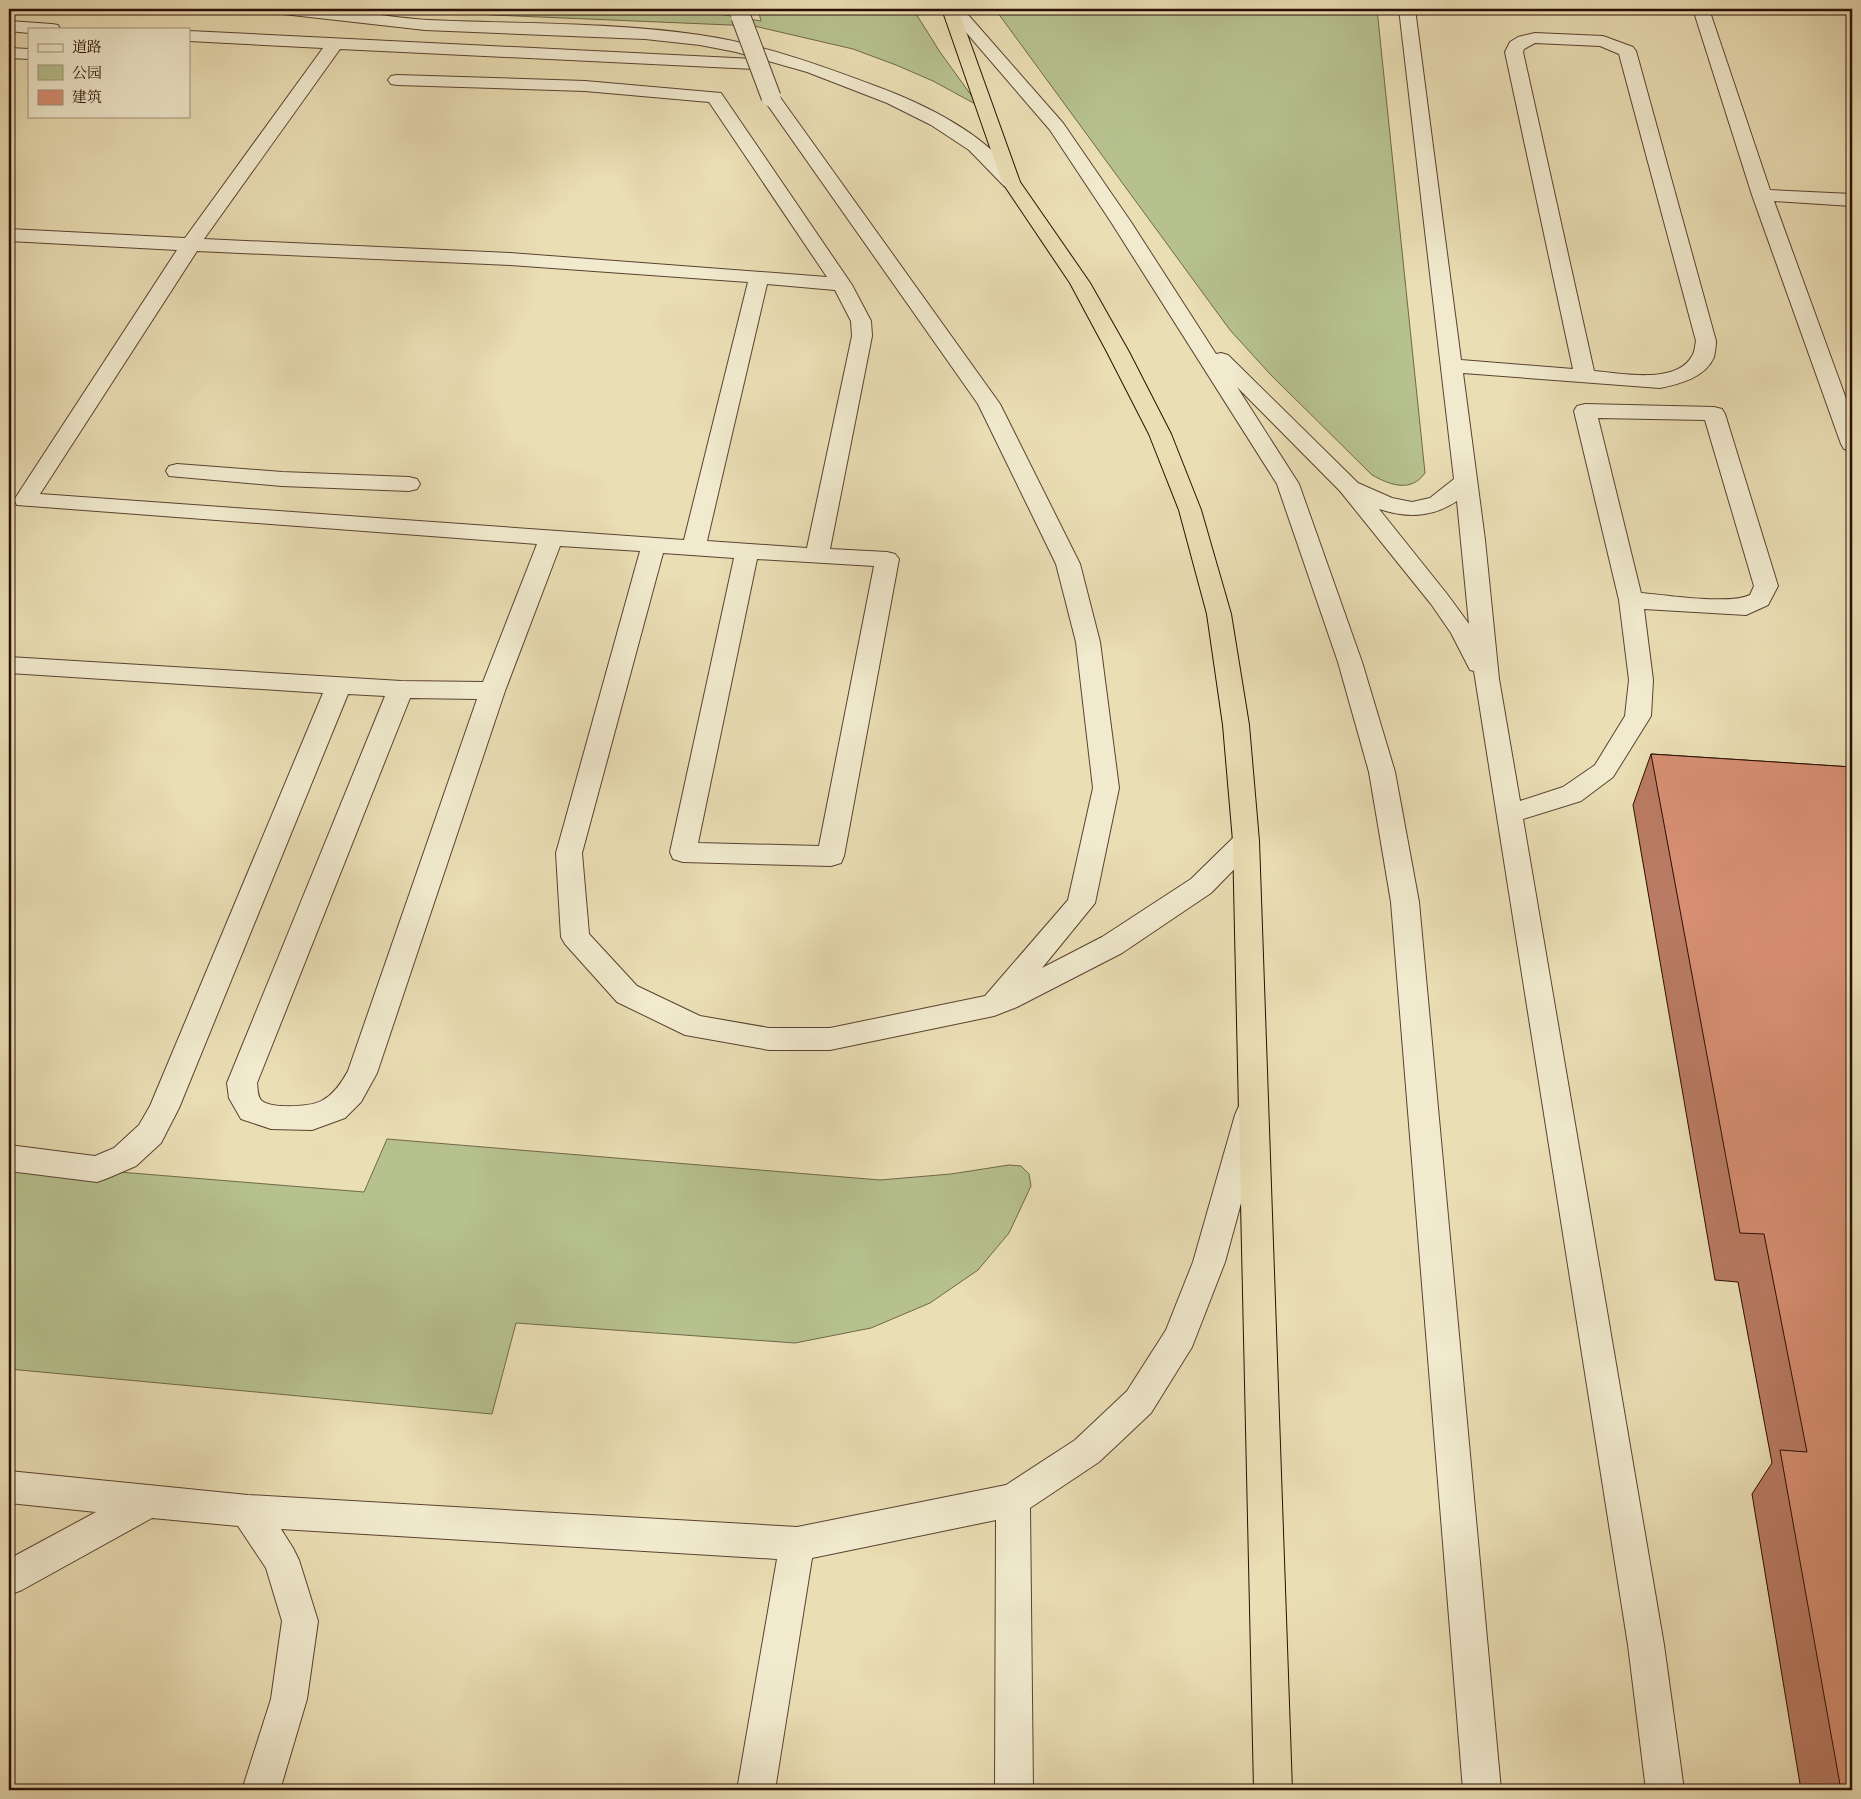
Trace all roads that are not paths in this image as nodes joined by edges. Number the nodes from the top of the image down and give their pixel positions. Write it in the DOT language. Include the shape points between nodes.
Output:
graph roads {
  1 [pos="283,9"];
  2 [pos="952,9"];
  3 [pos="1407,9"];
  4 [pos="1701,9"];
  5 [pos="740,13"];
  6 [pos="9,26"];
  7 [pos="38,28"];
  8 [pos="190,36"];
  9 [pos="335,44"];
  10 [pos="9,54"];
  11 [pos="28,54"];
  12 [pos="812,68"];
  13 [pos="397,80"];
  14 [pos="1011,182"];
  15 [pos="1762,195"];
  16 [pos="1852,200"];
  17 [pos="9,235"];
  18 [pos="191,244"];
  19 [pos="759,277"];
  20 [pos="842,285"];
  21 [pos="1185,324"];
  22 [pos="1451,366"];
  23 [pos="1585,377"];
  24 [pos="1851,435"];
  25 [pos="176,472"];
  26 [pos="1465,482"];
  27 [pos="409,484"];
  28 [pos="1348,486"];
  29 [pos="17,500"];
  30 [pos="551,538"];
  31 [pos="653,545"];
  32 [pos="694,548"];
  33 [pos="747,552"];
  34 [pos="817,556"];
  35 [pos="1631,600"];
  36 [pos="9,664"];
  37 [pos="1487,679"];
  38 [pos="339,685"];
  39 [pos="401,689"];
  40 [pos="492,691"];
  41 [pos="1510,814"];
  42 [pos="1246,841"];
  43 [pos="994,1005"];
  44 [pos="1253,1103"];
  45 [pos="9,1158"];
  46 [pos="9,1487"];
  47 [pos="1013,1500"];
  48 [pos="149,1501"];
  49 [pos="248,1511"];
  50 [pos="796,1544"];
  51 [pos="9,1578"];
  52 [pos="261,1790"];
  53 [pos="756,1790"];
  54 [pos="1014,1790"];
  55 [pos="1273,1790"];
  56 [pos="1482,1790"];
  57 [pos="1665,1790"];
  1 -- 12 [label="street" via="425,25 645,34 700,40"];
  2 -- 14 [label="highway"];
  2 -- 21 [label="street" via="1057,127"];
  3 -- 22 [label="street"];
  4 -- 15 [label="street"];
  5 -- 43 [label="street, bridge" via="771,97 989,404 1068,564 1088,642 1106,788 1081,903"];
  6 -- 7 [label="street"];
  8 -- 9 [label="street"];
  9 -- 12 [label="street"];
  9 -- 18 [label="street"];
  10 -- 11 [label="street"];
  12 -- 14 [label="street" via="893,99 938,122 976,146"];
  13 -- 20 [label="street" via="585,86 714,97"];
  14 -- 42 [label="highway" via="1080,283 1118,352 1160,434 1190,510 1219,614 1236,726"];
  15 -- 16 [label="street"];
  15 -- 24 [label="street"];
  17 -- 18 [label="street"];
  18 -- 19 [label="street" via="510,258"];
  18 -- 29 [label="street"];
  19 -- 20 [label="street"];
  19 -- 32 [label="street"];
  20 -- 34 [label="street" via="861,321 862,336"];
  21 -- 28 [label="street"];
  21 -- 56 [label="street" via="1288,484 1350,662 1382,772 1405,902"];
  22 -- 23 [label="street"];
  22 -- 26 [label="street"];
  23 -- 23 [label="street" via="1660,382 1681,376 1703,357 1706,341 1627,51 1603,41 1534,38 1516,46 1514,52"];
  25 -- 27 [label="street"];
  26 -- 28 [label="street" via="1454,494 1433,507 1417,510 1396,508"];
  26 -- 37 [label="street"];
  28 -- 37 [label="street" via="1462,631"];
  29 -- 30 [label="street"];
  30 -- 31 [label="street"];
  30 -- 40 [label="street"];
  31 -- 32 [label="street"];
  31 -- 43 [label="street" via="570,853 575,937 627,994 696,1027 769,1039 830,1039"];
  32 -- 33 [label="street"];
  33 -- 34 [label="street"];
  33 -- 34 [label="street" via="683,852 831,856 887,559"];
  35 -- 35 [label="street" via="1726,607 1746,607 1760,600 1766,586 1714,414 1585,411"];
  35 -- 41 [label="street" via="1641,680 1638,716 1604,771 1572,794"];
  36 -- 38 [label="street"];
  37 -- 41 [label="street"];
  38 -- 39 [label="street"];
  38 -- 45 [label="street" via="164,1108 150,1134 125,1157 97,1170"];
  39 -- 40 [label="street"];
  39 -- 40 [label="street" via="242,1083 244,1098 252,1110 271,1117 312,1118 334,1109 350,1094 362,1073"];
  41 -- 57 [label="street" via="1644,1635"];
  42 -- 43 [label="street" via="1201,886 1112,945"];
  42 -- 44 [label="highway"];
  44 -- 47 [label="street" via="1209,1262 1180,1337 1139,1402 1087,1451"];
  44 -- 55 [label="highway"];
  46 -- 48 [label="street"];
  47 -- 50 [label="street"];
  47 -- 54 [label="street"];
  48 -- 49 [label="street"];
  48 -- 51 [label="street"];
  49 -- 50 [label="street"];
  49 -- 52 [label="street" via="280,1560 300,1621 289,1699"];
  50 -- 53 [label="street"];
}
